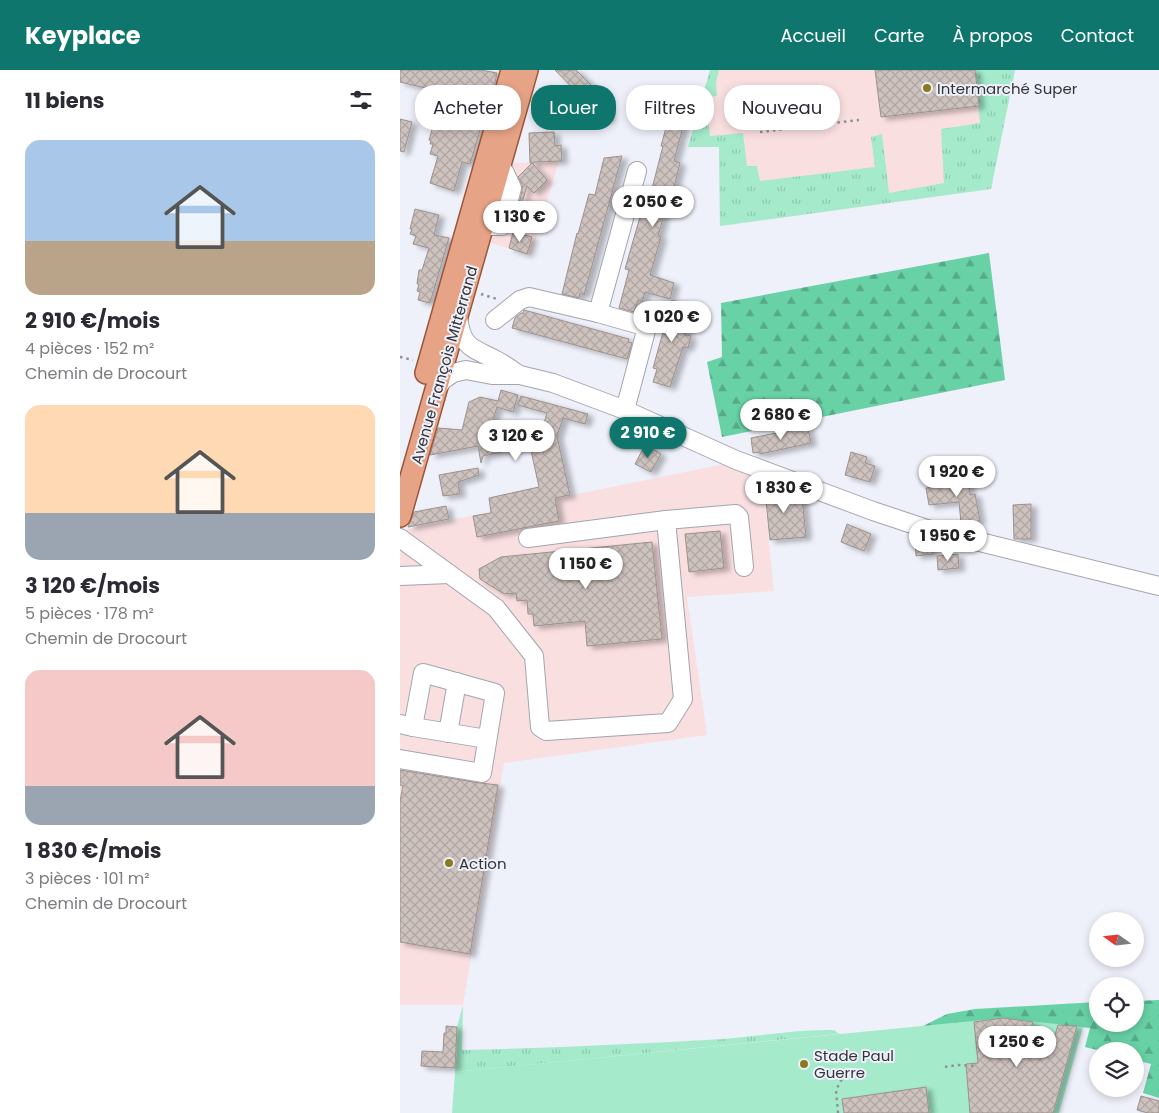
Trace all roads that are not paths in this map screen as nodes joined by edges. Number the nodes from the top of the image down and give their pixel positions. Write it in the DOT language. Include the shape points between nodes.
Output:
graph roads {
  1 [pos="512,70"];
  2 [pos="519,70"];
  3 [pos="527,70"];
  4 [pos="637,171"];
  5 [pos="471,272"];
  6 [pos="598,313"];
  7 [pos="501,315"];
  8 [pos="449,319"];
  9 [pos="472,349"];
  10 [pos="447,354"];
  11 [pos="466,370"];
  12 [pos="520,375"];
  13 [pos="437,388"];
  14 [pos="625,410"];
  15 [pos="400,466"];
  16 [pos="400,516"];
  17 [pos="666,520"];
  18 [pos="400,538"];
  19 [pos="528,538"];
  20 [pos="744,568"];
  21 [pos="449,574"];
  22 [pos="400,576"];
  23 [pos="1159,586"];
  24 [pos="458,682"];
  25 [pos="406,725"];
  26 [pos="448,733"];
  27 [pos="487,739"];
  28 [pos="400,759"];
  1 -- 8 [label="main road, Avenue François Mitterrand"];
  2 -- 5 [label="street" via="468,255"];
  3 -- 5 [label="main road, Avenue François Mitterrand"];
  4 -- 6 [label="street"];
  5 -- 8 [label="main road, Avenue François Mitterrand"];
  6 -- 7 [label="street" via="529,298 520,300"];
  6 -- 14 [label="street" via="647,327"];
  8 -- 9 [label="street"];
  8 -- 10 [label="main road, Avenue François Mitterrand"];
  8 -- 15 [label="main road, Avenue François Mitterrand"];
  9 -- 10 [label="street"];
  9 -- 12 [label="street"];
  10 -- 11 [label="street"];
  10 -- 13 [label="main road, Avenue François Mitterrand"];
  11 -- 12 [label="street" via="492,375"];
  11 -- 13 [label="street" via="453,373"];
  12 -- 14 [label="street"];
  13 -- 16 [label="main road, Avenue François Mitterrand"];
  14 -- 23 [label="street" via="736,460 873,511 927,528"];
  17 -- 19 [label="street"];
  17 -- 20 [label="street" via="736,514 739,517"];
  17 -- 21 [label="street" via="683,699 668,723 546,731 540,727 534,656 496,608"];
  18 -- 21 [label="street"];
  21 -- 22 [label="street"];
  24 -- 25 [label="street" via="423,673"];
  24 -- 26 [label="street"];
  24 -- 27 [label="street" via="495,692"];
  25 -- 26 [label="street"];
  26 -- 27 [label="street"];
  27 -- 28 [label="street" via="482,773"];
}
